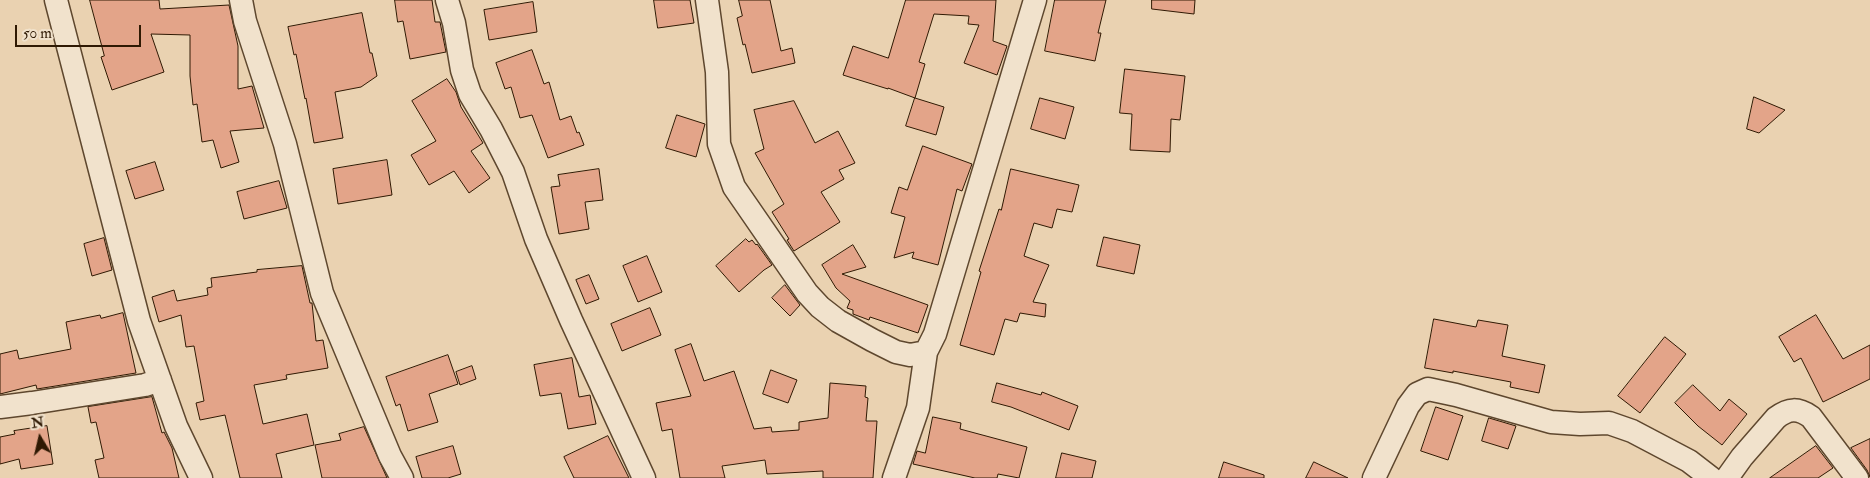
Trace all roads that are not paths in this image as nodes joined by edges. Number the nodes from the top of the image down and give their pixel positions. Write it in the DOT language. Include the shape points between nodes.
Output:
graph roads {
  1 [pos="56,0"];
  2 [pos="241,0"];
  3 [pos="447,0"];
  4 [pos="707,0"];
  5 [pos="1035,0"];
  6 [pos="918,353"];
  7 [pos="160,380"];
  8 [pos="0,407"];
  9 [pos="201,478"];
  10 [pos="402,478"];
  11 [pos="644,478"];
  12 [pos="894,478"];
  13 [pos="1374,478"];
  14 [pos="1711,478"];
  15 [pos="1727,478"];
  16 [pos="1857,478"];
  1 -- 7 [label="street" via="139,321"];
  2 -- 10 [label="street" via="245,22 285,144 322,293"];
  3 -- 11 [label="street" via="470,94 513,172 551,275"];
  4 -- 6 [label="street" via="717,72 719,144 734,187 820,307 838,321 896,352"];
  5 -- 6 [label="street" via="935,334"];
  6 -- 12 [label="street" via="923,383 918,408"];
  7 -- 8 [label="street"];
  7 -- 9 [label="street" via="176,426"];
  13 -- 14 [label="street" via="1408,406 1417,394 1428,389 1551,422 1609,423 1632,431 1689,461"];
  15 -- 16 [label="street" via="1770,425 1783,412 1792,410 1802,411 1811,417"];
}
